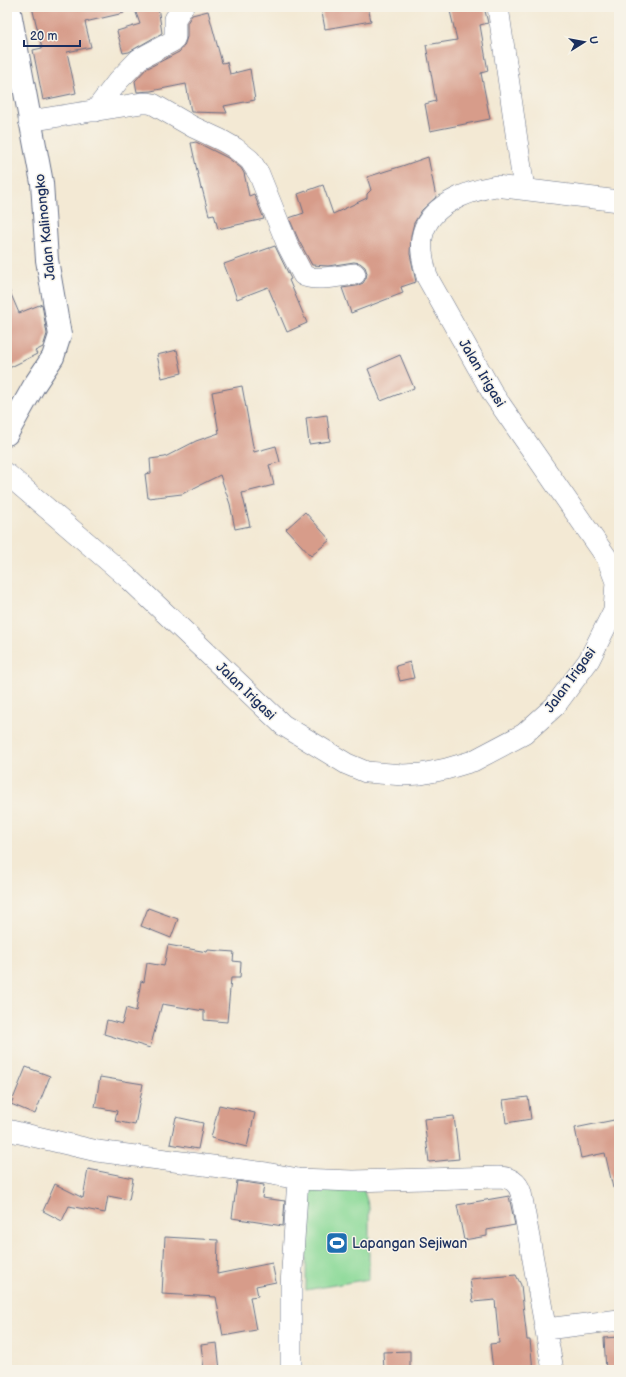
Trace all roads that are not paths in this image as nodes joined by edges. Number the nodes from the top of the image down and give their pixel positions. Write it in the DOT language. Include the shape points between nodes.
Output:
graph roads {
  1 [pos="9,7"];
  2 [pos="183,7"];
  3 [pos="498,7"];
  4 [pos="95,111"];
  5 [pos="29,121"];
  6 [pos="524,189"];
  7 [pos="619,201"];
  8 [pos="355,274"];
  9 [pos="7,434"];
  10 [pos="7,474"];
  11 [pos="7,1130"];
  12 [pos="298,1179"];
  13 [pos="619,1320"];
  14 [pos="546,1329"];
  15 [pos="291,1370"];
  16 [pos="553,1370"];
  1 -- 5 [label="street, Jalan Kalinongko"];
  2 -- 4 [label="street" via="175,19 173,41 139,59"];
  3 -- 6 [label="street"];
  4 -- 5 [label="street"];
  4 -- 8 [label="street" via="148,103 235,148 250,160 259,174 301,273 306,277 319,278"];
  5 -- 9 [label="street, Jalan Kalinongko" via="42,183 47,260 60,335 53,357"];
  6 -- 7 [label="street, Jalan Irigasi"];
  6 -- 10 [label="street, Jalan Irigasi" via="496,186 451,201 438,210 427,224 422,245 426,277 493,394 608,558 616,582 614,610 589,660 555,706 524,734 472,761 421,774 366,772 347,764 283,726 127,577"];
  11 -- 12 [label="street" via="97,1151"];
  12 -- 14 [label="street" via="353,1181 498,1177 513,1181 519,1186 521,1194"];
  12 -- 15 [label="street" via="291,1285"];
  13 -- 14 [label="street"];
  14 -- 16 [label="street"];
}
